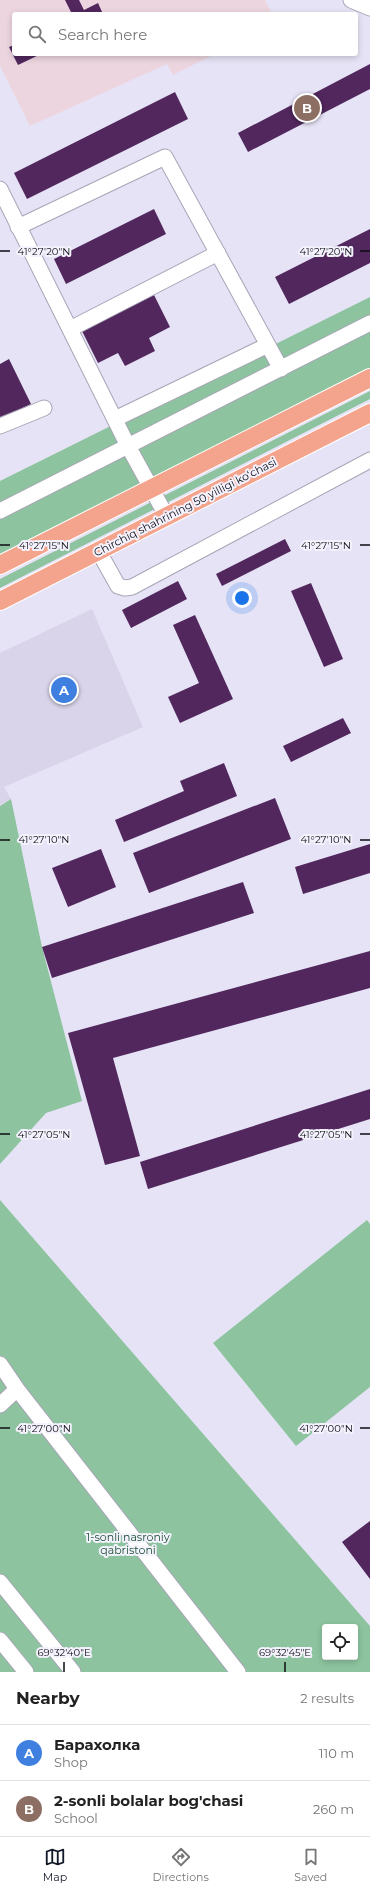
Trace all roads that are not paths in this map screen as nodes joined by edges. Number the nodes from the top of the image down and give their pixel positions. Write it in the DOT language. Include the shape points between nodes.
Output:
graph roads {
  1 [pos="351,0"];
  2 [pos="370,8"];
  3 [pos="0,189"];
  4 [pos="18,227"];
  5 [pos="218,253"];
  6 [pos="370,323"];
  7 [pos="70,329"];
  8 [pos="268,345"];
  9 [pos="281,369"];
  10 [pos="370,378"];
  11 [pos="44,408"];
  12 [pos="370,413"];
  13 [pos="115,419"];
  14 [pos="0,426"];
  15 [pos="128,446"];
  16 [pos="370,460"];
  17 [pos="152,488"];
  18 [pos="0,511"];
  19 [pos="167,516"];
  20 [pos="99,552"];
  21 [pos="0,565"];
  22 [pos="0,601"];
  23 [pos="0,1364"];
  24 [pos="17,1388"];
  25 [pos="0,1405"];
  26 [pos="0,1582"];
  27 [pos="0,1640"];
  28 [pos="26,1672"];
  29 [pos="73,1672"];
  30 [pos="238,1672"];
  1 -- 2 [label="street"];
  3 -- 4 [label="street"];
  4 -- 5 [label="street" via="165,157"];
  4 -- 7 [label="street"];
  5 -- 7 [label="street"];
  5 -- 8 [label="street"];
  6 -- 9 [label="street"];
  7 -- 13 [label="street"];
  8 -- 9 [label="street"];
  8 -- 13 [label="street"];
  9 -- 15 [label="street"];
  10 -- 17 [label="main road"];
  11 -- 14 [label="street"];
  12 -- 19 [label="main road, Chirchiq shahrining 50 yilligi koʻchasi"];
  13 -- 15 [label="street"];
  15 -- 17 [label="street"];
  15 -- 18 [label="street"];
  16 -- 20 [label="street" via="132,587 118,586"];
  17 -- 19 [label="street"];
  17 -- 21 [label="main road"];
  19 -- 20 [label="main road, Chirchiq shahrining 50 yilligi koʻchasi"];
  20 -- 22 [label="main road, Chirchiq shahrining 50 yilligi koʻchasi"];
  23 -- 24 [label="street"];
  24 -- 25 [label="street"];
  24 -- 30 [label="street"];
  26 -- 29 [label="street"];
  27 -- 28 [label="street"];
}
